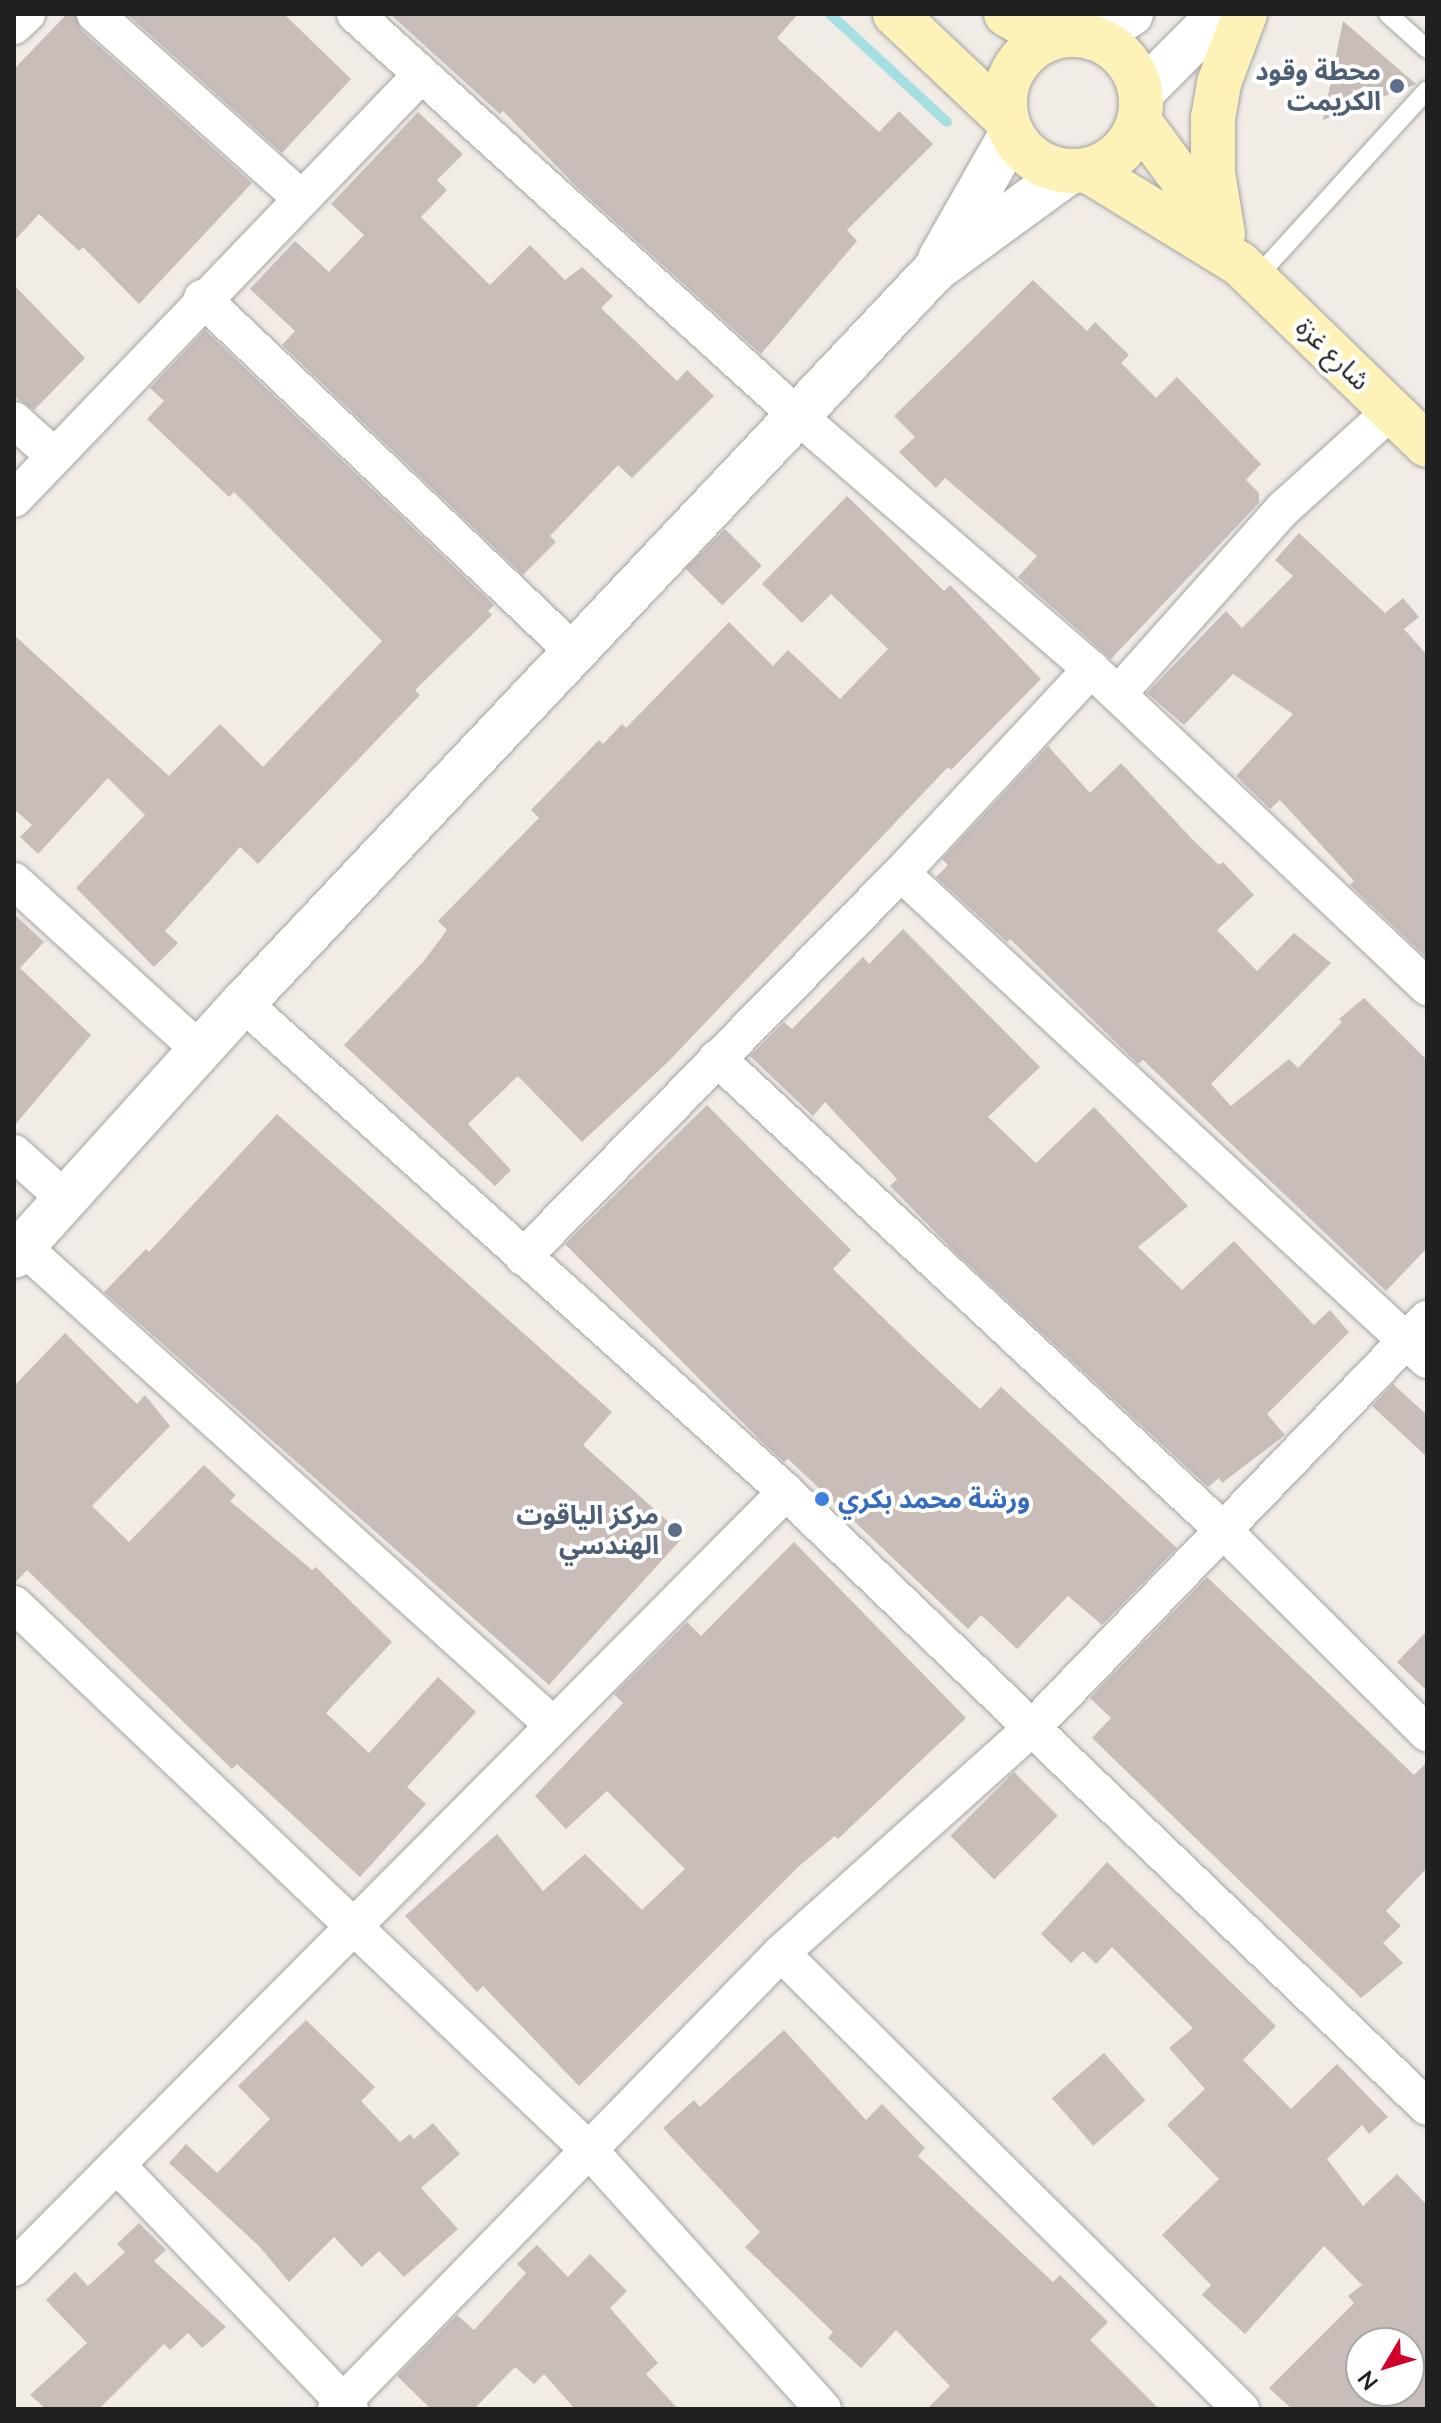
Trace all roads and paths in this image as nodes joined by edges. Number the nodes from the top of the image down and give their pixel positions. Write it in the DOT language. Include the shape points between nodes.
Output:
graph roads {
  1 [pos="27,14"];
  2 [pos="95,14"];
  3 [pos="355,14"];
  4 [pos="895,14"];
  5 [pos="1006,14"];
  6 [pos="1131,14"];
  7 [pos="1220,14"];
  8 [pos="1245,14"];
  9 [pos="1388,14"];
  10 [pos="14,26"];
  11 [pos="1093,38"];
  12 [pos="1049,39"];
  13 [pos="1427,49"];
  14 [pos="421,75"];
  15 [pos="1427,90"];
  16 [pos="1140,107"];
  17 [pos="1010,126"];
  18 [pos="1078,171"];
  19 [pos="301,198"];
  20 [pos="1239,259"];
  21 [pos="936,269"];
  22 [pos="202,298"];
  23 [pos="1391,411"];
  24 [pos="799,417"];
  25 [pos="14,420"];
  26 [pos="1427,445"];
  27 [pos="53,455"];
  28 [pos="14,499"];
  29 [pos="575,653"];
  30 [pos="1091,669"];
  31 [pos="1118,694"];
  32 [pos="901,873"];
  33 [pos="14,881"];
  34 [pos="1427,987"];
  35 [pos="243,1003"];
  36 [pos="200,1050"];
  37 [pos="717,1058"];
  38 [pos="14,1153"];
  39 [pos="64,1198"];
  40 [pos="18,1251"];
  41 [pos="523,1257"];
  42 [pos="1420,1340"];
  43 [pos="786,1492"];
  44 [pos="1223,1530"];
  45 [pos="14,1604"];
  46 [pos="552,1724"];
  47 [pos="1032,1728"];
  48 [pos="1427,1733"];
  49 [pos="353,1926"];
  50 [pos="781,1953"];
  51 [pos="1427,2107"];
  52 [pos="591,2152"];
  53 [pos="117,2165"];
  54 [pos="14,2268"];
  55 [pos="343,2407"];
  56 [pos="823,2409"];
  57 [pos="1241,2409"];
  1 -- 10 [label="street"];
  2 -- 19 [label="street"];
  3 -- 14 [label="street"];
  4 -- 17 [label="main road"];
  5 -- 12 [label="main road"];
  6 -- 11 [label="street"];
  7 -- 16 [label="street"];
  8 -- 20 [label="main road" via="1219,83 1213,118 1213,173"];
  9 -- 13 [label="lane"];
  11 -- 12 [label="main road"];
  11 -- 16 [label="main road" via="1116,50 1132,69"];
  12 -- 17 [label="main road" via="1027,52 1012,72 1005,95"];
  14 -- 19 [label="street"];
  14 -- 24 [label="street"];
  15 -- 20 [label="lane"];
  16 -- 18 [label="main road" via="1129,144 1110,161"];
  16 -- 20 [label="main road, شارع غزة"];
  17 -- 18 [label="main road" via="1035,160"];
  17 -- 21 [label="street"];
  18 -- 20 [label="main road, شارع غزة"];
  18 -- 21 [label="street"];
  19 -- 22 [label="street"];
  20 -- 23 [label="main road, شارع غزة"];
  21 -- 24 [label="street"];
  22 -- 27 [label="street"];
  22 -- 29 [label="street"];
  23 -- 26 [label="main road, شارع غزة"];
  23 -- 31 [label="street" via="1283,509"];
  24 -- 29 [label="street"];
  24 -- 30 [label="street"];
  25 -- 27 [label="street"];
  27 -- 28 [label="street"];
  29 -- 35 [label="street"];
  30 -- 31 [label="street"];
  30 -- 32 [label="street"];
  31 -- 34 [label="street"];
  32 -- 37 [label="street"];
  32 -- 42 [label="street"];
  33 -- 36 [label="street"];
  35 -- 36 [label="street"];
  35 -- 41 [label="street"];
  36 -- 39 [label="street"];
  37 -- 41 [label="street"];
  37 -- 44 [label="street"];
  38 -- 39 [label="street"];
  39 -- 40 [label="street"];
  40 -- 46 [label="street"];
  41 -- 43 [label="street"];
  42 -- 44 [label="street" via="1381,1361"];
  43 -- 46 [label="street"];
  43 -- 47 [label="street"];
  44 -- 47 [label="street"];
  44 -- 48 [label="street"];
  45 -- 49 [label="street"];
  46 -- 49 [label="street"];
  47 -- 50 [label="street"];
  47 -- 51 [label="street"];
  49 -- 52 [label="street"];
  49 -- 53 [label="street"];
  50 -- 52 [label="street"];
  50 -- 57 [label="street"];
  52 -- 55 [label="street"];
  52 -- 56 [label="street"];
  53 -- 54 [label="street"];
  53 -- 55 [label="street"];
}
